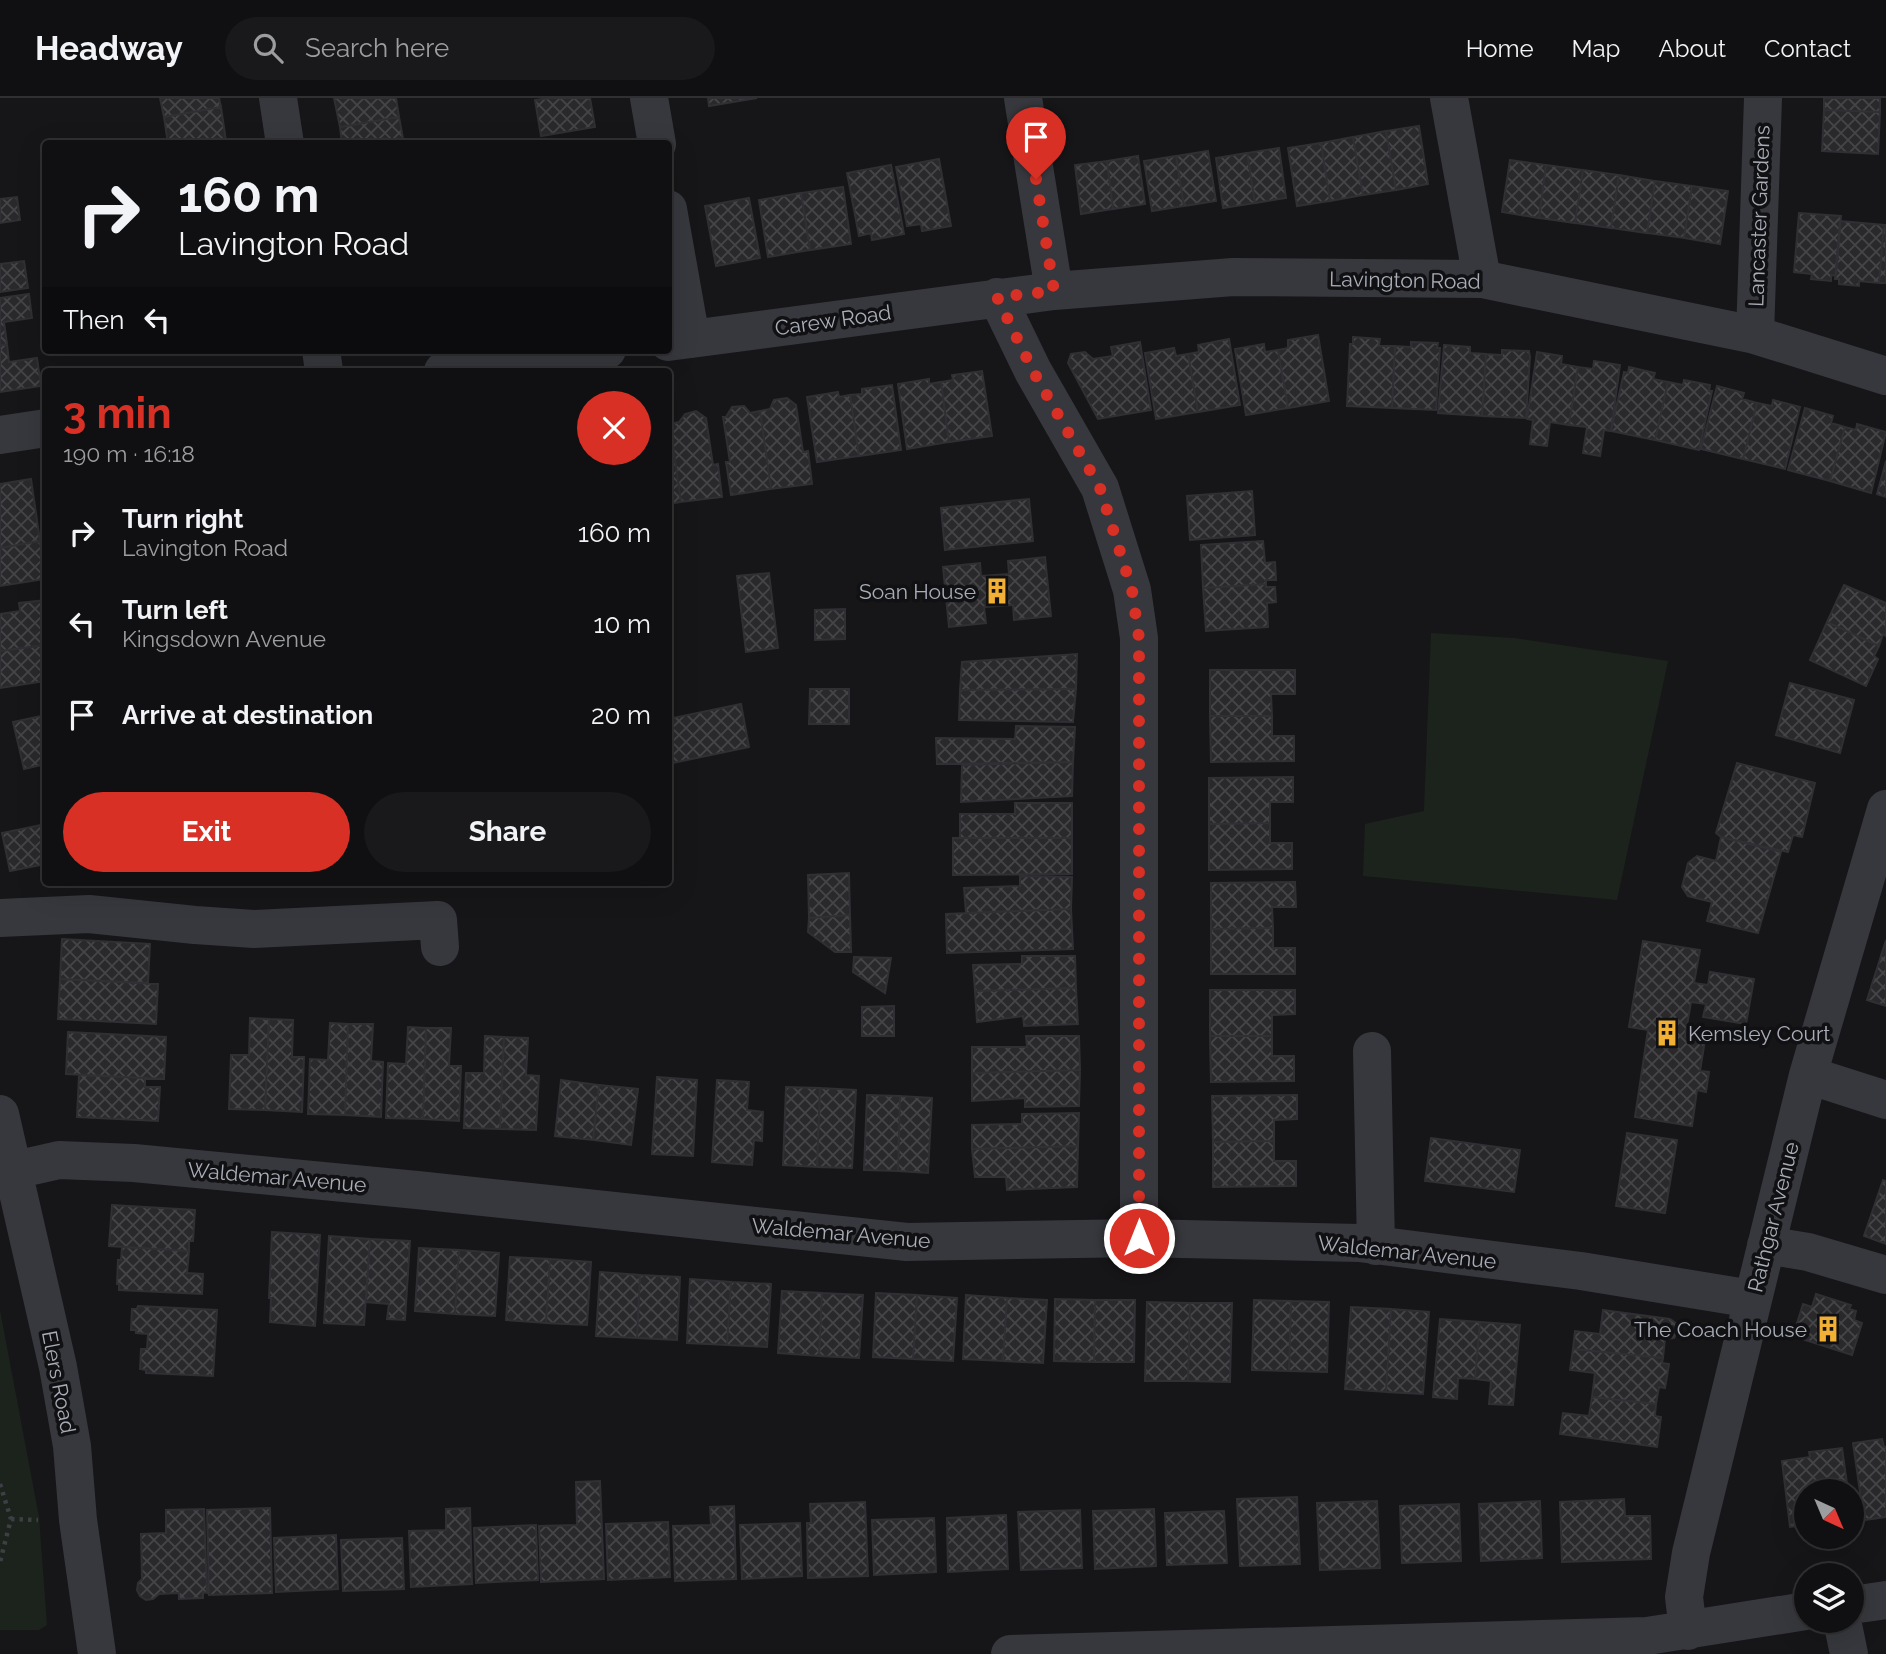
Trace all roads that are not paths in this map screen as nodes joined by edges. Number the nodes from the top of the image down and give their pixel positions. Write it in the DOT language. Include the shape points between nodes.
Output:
graph roads {
  1 [pos="278,98"];
  2 [pos="649,98"];
  3 [pos="1023,98"];
  4 [pos="1449,98"];
  5 [pos="1763,98"];
  6 [pos="284,140"];
  7 [pos="656,140"];
  8 [pos="672,253"];
  9 [pos="1482,279"];
  10 [pos="1054,291"];
  11 [pos="997,297"];
  12 [pos="1755,335"];
  13 [pos="680,341"];
  14 [pos="576,354"];
  15 [pos="466,368"];
  16 [pos="1886,376"];
  17 [pos="42,429"];
  18 [pos="0,435"];
  19 [pos="1886,809"];
  20 [pos="0,918"];
  21 [pos="440,947"];
  22 [pos="1372,1051"];
  23 [pos="1808,1075"];
  24 [pos="1886,1100"];
  25 [pos="0,1114"];
  26 [pos="15,1170"];
  27 [pos="1139,1238"];
  28 [pos="1766,1245"];
  29 [pos="1376,1246"];
  30 [pos="1886,1275"];
  31 [pos="1752,1299"];
  32 [pos="1886,1600"];
  33 [pos="1864,1603"];
  34 [pos="1794,1613"];
  35 [pos="1688,1631"];
  36 [pos="1845,1633"];
  37 [pos="1286,1651"];
  38 [pos="97,1654"];
  39 [pos="1010,1654"];
  40 [pos="1849,1654"];
  1 -- 6 [label="street"];
  2 -- 7 [label="street"];
  3 -- 10 [label="street"];
  4 -- 9 [label="street"];
  5 -- 12 [label="street, Lancaster Gardens"];
  8 -- 13 [label="street"];
  9 -- 10 [label="street, Lavington Road" via="1233,277"];
  9 -- 12 [label="street, Lavington Road"];
  10 -- 11 [label="street, Lavington Road"];
  11 -- 13 [label="street, Carew Road"];
  11 -- 27 [label="street" via="1100,488 1132,590 1138,626"];
  12 -- 16 [label="street, Lavington Road"];
  14 -- 15 [label="street"];
  17 -- 18 [label="street"];
  19 -- 23 [label="street, Rathgar Avenue"];
  20 -- 21 [label="street" via="89,914 254,929 438,920"];
  22 -- 29 [label="street"];
  23 -- 24 [label="street"];
  23 -- 28 [label="street, Rathgar Avenue"];
  25 -- 26 [label="street, Elers Road"];
  26 -- 27 [label="street, Waldemar Avenue" via="59,1160 134,1163 907,1242"];
  26 -- 38 [label="street, Elers Road" via="72,1446"];
  27 -- 29 [label="street, Waldemar Avenue"];
  28 -- 30 [label="street"];
  28 -- 31 [label="street, Rathgar Avenue"];
  29 -- 31 [label="street, Waldemar Avenue" via="1581,1271"];
  31 -- 35 [label="street, Rathgar Avenue" via="1691,1553 1684,1597"];
  32 -- 33 [label="street"];
  34 -- 35 [label="street"];
  35 -- 37 [label="street"];
  36 -- 40 [label="street"];
  37 -- 39 [label="street"];
}
